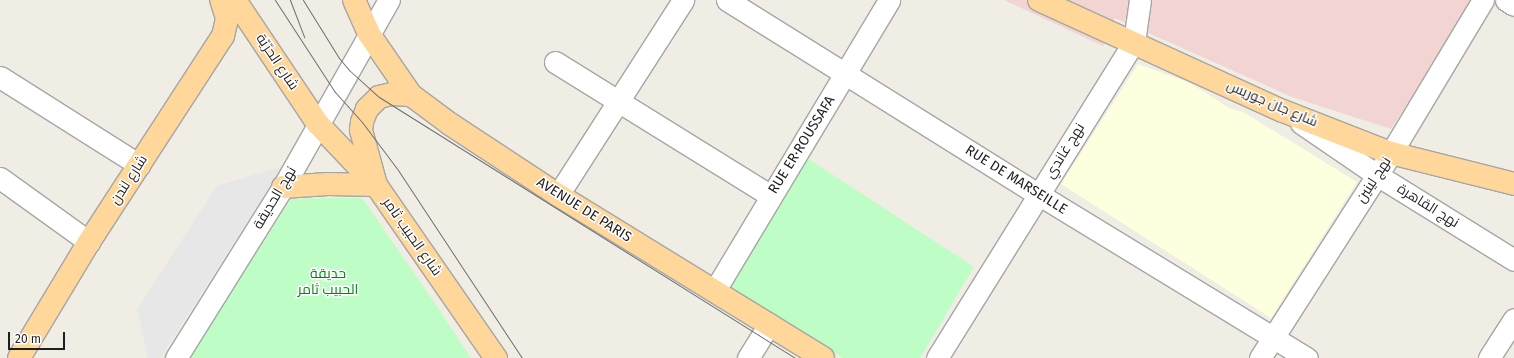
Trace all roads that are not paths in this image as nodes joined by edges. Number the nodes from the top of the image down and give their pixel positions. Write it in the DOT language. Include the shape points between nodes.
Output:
graph roads {
  1 [pos="221,0"];
  2 [pos="235,0"];
  3 [pos="354,0"];
  4 [pos="389,0"];
  5 [pos="683,0"];
  6 [pos="726,0"];
  7 [pos="889,0"];
  8 [pos="1039,0"];
  9 [pos="1140,0"];
  10 [pos="1483,0"];
  11 [pos="1506,0"];
  12 [pos="1514,5"];
  13 [pos="369,34"];
  14 [pos="1134,42"];
  15 [pos="555,62"];
  16 [pos="845,75"];
  17 [pos="0,77"];
  18 [pos="411,96"];
  19 [pos="618,101"];
  20 [pos="1283,111"];
  21 [pos="318,124"];
  22 [pos="1391,153"];
  23 [pos="139,165"];
  24 [pos="1377,175"];
  25 [pos="0,178"];
  26 [pos="1514,184"];
  27 [pos="376,185"];
  28 [pos="283,187"];
  29 [pos="558,194"];
  30 [pos="1038,194"];
  31 [pos="771,196"];
  32 [pos="90,242"];
  33 [pos="1514,260"];
  34 [pos="715,290"];
  35 [pos="1514,319"];
  36 [pos="769,324"];
  37 [pos="1273,338"];
  38 [pos="19,358"];
  39 [pos="176,358"];
  40 [pos="496,358"];
  41 [pos="748,358"];
  42 [pos="823,358"];
  43 [pos="937,358"];
  44 [pos="1260,358"];
  45 [pos="1306,358"];
  46 [pos="1489,358"];
  1 -- 23 [label="main road, شارع لندن" via="227,18 223,36"];
  2 -- 21 [label="main road, شارع الحرّيّة"];
  3 -- 13 [label="main road, AVENUE DE PARIS"];
  4 -- 13 [label="street, نهج الحديقة"];
  5 -- 19 [label="street"];
  6 -- 16 [label="street, RUE DE MARSEILLE"];
  7 -- 16 [label="street, RUE ER·ROUSSAFA"];
  8 -- 14 [label="main road, شارع جان جوريس"];
  9 -- 14 [label="street, نهج غاندي"];
  10 -- 22 [label="street, نهج لينين"];
  11 -- 12 [label="street"];
  13 -- 18 [label="main road, AVENUE DE PARIS"];
  13 -- 21 [label="street, نهج الحديقة"];
  14 -- 20 [label="main road, شارع جان جوريس"];
  14 -- 30 [label="street, نهج غاندي"];
  15 -- 19 [label="street"];
  16 -- 30 [label="street, RUE DE MARSEILLE"];
  16 -- 31 [label="street, RUE ER·ROUSSAFA"];
  17 -- 23 [label="street"];
  18 -- 27 [label="main road" via="392,94 380,97 367,109 361,130"];
  18 -- 29 [label="main road, AVENUE DE PARIS"];
  19 -- 29 [label="street"];
  19 -- 31 [label="street"];
  20 -- 22 [label="main road, شارع جان جوريس"];
  20 -- 24 [label="street, نهج القاهرة"];
  21 -- 27 [label="main road, شارع الحبيب ثامر"];
  21 -- 28 [label="street, نهج الحديقة"];
  22 -- 24 [label="street, نهج لينين"];
  22 -- 26 [label="main road, شارع جان جوريس"];
  23 -- 32 [label="main road, شارع لندن"];
  24 -- 33 [label="street, نهج القاهرة"];
  24 -- 37 [label="street, نهج لينين"];
  25 -- 32 [label="street"];
  27 -- 28 [label="main road" via="328,184"];
  27 -- 40 [label="main road, شارع الحبيب ثامر"];
  28 -- 39 [label="street, نهج الحديقة"];
  29 -- 34 [label="main road, AVENUE DE PARIS"];
  30 -- 37 [label="street, RUE DE MARSEILLE"];
  30 -- 43 [label="street, نهج غاندي"];
  31 -- 34 [label="street, RUE ER·ROUSSAFA"];
  32 -- 38 [label="main road, شارع لندن"];
  34 -- 36 [label="main road, AVENUE DE PARIS"];
  35 -- 46 [label="street"];
  36 -- 41 [label="street"];
  36 -- 42 [label="main road, AVENUE DE PARIS"];
  37 -- 44 [label="street, نهج لينين"];
  37 -- 45 [label="street, RUE DE MARSEILLE"];
}
